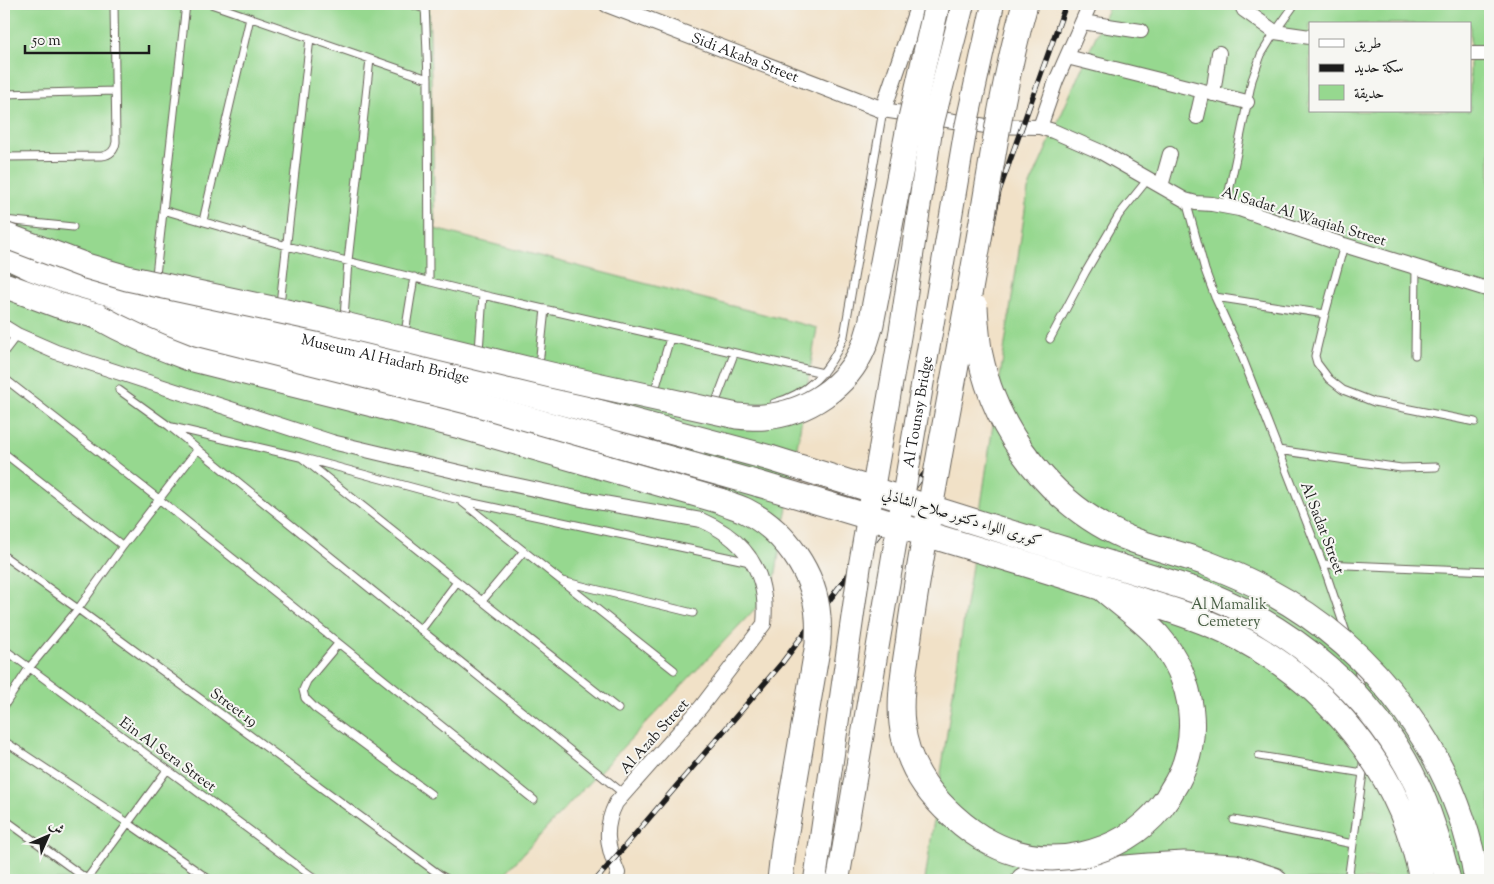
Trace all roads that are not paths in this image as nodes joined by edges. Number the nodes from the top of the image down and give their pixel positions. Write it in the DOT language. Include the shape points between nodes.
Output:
graph roads {
  1 [pos="114,4"];
  2 [pos="186,4"];
  3 [pos="211,4"];
  4 [pos="410,4"];
  5 [pos="608,4"];
  6 [pos="919,4"];
  7 [pos="937,4"];
  8 [pos="962,4"];
  9 [pos="993,4"];
  10 [pos="1026,4"];
  11 [pos="1090,4"];
  12 [pos="1240,4"];
  13 [pos="1295,4"];
  14 [pos="425,7"];
  15 [pos="250,18"];
  16 [pos="1082,22"];
  17 [pos="1141,31"];
  18 [pos="1275,32"];
  19 [pos="1309,37"];
  20 [pos="310,38"];
  21 [pos="1218,53"];
  22 [pos="1472,54"];
  23 [pos="1490,54"];
  24 [pos="1067,57"];
  25 [pos="370,59"];
  26 [pos="428,80"];
  27 [pos="116,91"];
  28 [pos="1208,93"];
  29 [pos="4,94"];
  30 [pos="1247,102"];
  31 [pos="883,110"];
  32 [pos="1197,116"];
  33 [pos="1040,127"];
  34 [pos="1170,154"];
  35 [pos="4,157"];
  36 [pos="1148,178"];
  37 [pos="1161,186"];
  38 [pos="1185,200"];
  39 [pos="1226,206"];
  40 [pos="162,210"];
  41 [pos="4,220"];
  42 [pos="203,221"];
  43 [pos="4,226"];
  44 [pos="74,227"];
  45 [pos="8,232"];
  46 [pos="1344,245"];
  47 [pos="287,246"];
  48 [pos="4,255"];
  49 [pos="975,259"];
  50 [pos="348,261"];
  51 [pos="1416,267"];
  52 [pos="148,272"];
  53 [pos="156,275"];
  54 [pos="166,277"];
  55 [pos="414,278"];
  56 [pos="429,281"];
  57 [pos="4,285"];
  58 [pos="1490,290"];
  59 [pos="223,291"];
  60 [pos="483,295"];
  61 [pos="1215,297"];
  62 [pos="280,304"];
  63 [pos="545,309"];
  64 [pos="1325,314"];
  65 [pos="97,316"];
  66 [pos="344,318"];
  67 [pos="4,327"];
  68 [pos="405,333"];
  69 [pos="17,335"];
  70 [pos="670,338"];
  71 [pos="1050,339"];
  72 [pos="479,351"];
  73 [pos="4,352"];
  74 [pos="734,354"];
  75 [pos="1415,355"];
  76 [pos="539,365"];
  77 [pos="823,373"];
  78 [pos="4,378"];
  79 [pos="606,379"];
  80 [pos="645,388"];
  81 [pos="120,390"];
  82 [pos="655,390"];
  83 [pos="715,404"];
  84 [pos="724,405"];
  85 [pos="767,405"];
  86 [pos="1474,422"];
  87 [pos="169,426"];
  88 [pos="198,449"];
  89 [pos="1278,450"];
  90 [pos="4,452"];
  91 [pos="300,457"];
  92 [pos="770,458"];
  93 [pos="1436,467"];
  94 [pos="759,484"];
  95 [pos="160,500"];
  96 [pos="459,500"];
  97 [pos="123,546"];
  98 [pos="524,552"];
  99 [pos="4,556"];
  100 [pos="752,562"];
  101 [pos="1323,564"];
  102 [pos="1490,571"];
  103 [pos="559,580"];
  104 [pos="457,582"];
  105 [pos="1101,587"];
  106 [pos="482,601"];
  107 [pos="78,609"];
  108 [pos="693,613"];
  109 [pos="421,630"];
  110 [pos="338,644"];
  111 [pos="4,649"];
  112 [pos="30,668"];
  113 [pos="674,670"];
  114 [pos="4,706"];
  115 [pos="618,709"];
  116 [pos="1363,716"];
  117 [pos="1364,735"];
  118 [pos="4,741"];
  119 [pos="1259,756"];
  120 [pos="167,770"];
  121 [pos="1363,773"];
  122 [pos="431,794"];
  123 [pos="624,794"];
  124 [pos="534,800"];
  125 [pos="4,818"];
  126 [pos="1234,820"];
  127 [pos="128,823"];
  128 [pos="1353,844"];
  129 [pos="1172,872"];
  130 [pos="87,880"];
  131 [pos="210,880"];
  132 [pos="317,880"];
  133 [pos="448,880"];
  134 [pos="616,880"];
  135 [pos="780,880"];
  136 [pos="815,880"];
  137 [pos="838,880"];
  138 [pos="1024,880"];
  139 [pos="1156,880"];
  140 [pos="1274,880"];
  141 [pos="1348,880"];
  142 [pos="1422,880"];
  143 [pos="1448,880"];
  144 [pos="1477,880"];
  1 -- 27 [label="lane"];
  2 -- 40 [label="lane"];
  3 -- 15 [label="lane"];
  4 -- 14 [label="lane"];
  5 -- 31 [label="street, Sidi Akaba Street"];
  6 -- 31 [label="street"];
  7 -- 45 [label="highway, bridge" via="864,347 851,370 834,388 813,403 789,413 763,418 737,416 127,278 86,266"];
  8 -- 136 [label="highway, bridge" via="932,130 860,564"];
  9 -- 137 [label="highway, Al Tounsy Bridge, bridge" via="966,127"];
  10 -- 49 [label="highway, bridge" via="994,145"];
  11 -- 16 [label="street"];
  12 -- 18 [label="street"];
  13 -- 18 [label="lane"];
  14 -- 26 [label="lane"];
  15 -- 20 [label="lane"];
  15 -- 42 [label="lane"];
  16 -- 17 [label="street"];
  16 -- 24 [label="street"];
  18 -- 19 [label="street"];
  18 -- 30 [label="lane" via="1261,55"];
  20 -- 25 [label="lane"];
  20 -- 47 [label="lane"];
  21 -- 28 [label="street"];
  22 -- 23 [label="street"];
  24 -- 28 [label="street"];
  24 -- 33 [label="street"];
  25 -- 26 [label="lane"];
  25 -- 50 [label="lane"];
  26 -- 56 [label="lane"];
  27 -- 29 [label="lane"];
  27 -- 35 [label="lane" via="116,142 108,155"];
  28 -- 30 [label="street"];
  28 -- 32 [label="street"];
  30 -- 39 [label="lane"];
  31 -- 33 [label="street, Al Sadat Al Waqiah Street" via="986,126"];
  31 -- 77 [label="lane" via="844,336"];
  33 -- 36 [label="street, Al Sadat Al Waqiah Street" via="1101,152"];
  34 -- 37 [label="street"];
  36 -- 37 [label="street, Al Sadat Al Waqiah Street"];
  36 -- 71 [label="lane" via="1119,215"];
  37 -- 38 [label="street, Al Sadat Al Waqiah Street"];
  38 -- 39 [label="street, Al Sadat Al Waqiah Street"];
  38 -- 61 [label="lane, Al Sadat Street"];
  39 -- 46 [label="street, Al Sadat Al Waqiah Street"];
  40 -- 42 [label="lane"];
  40 -- 53 [label="lane"];
  41 -- 44 [label="lane"];
  42 -- 47 [label="lane"];
  43 -- 45 [label="lane"];
  46 -- 51 [label="street, Al Sadat Al Waqiah Street"];
  46 -- 64 [label="lane"];
  47 -- 50 [label="lane"];
  47 -- 62 [label="lane"];
  48 -- 92 [label="highway, Museum Al Hadarh Bridge" via="48,274 130,299 474,379"];
  49 -- 105 [label="highway, bridge" via="913,607 901,696 901,721 910,757 928,790 965,827 991,844 1021,854 1052,858 1083,855 1113,845 1140,828 1162,806 1179,780 1189,753 1192,720 1180,670 1156,634"];
  49 -- 144 [label="highway, bridge" via="975,308 980,356 996,405 1026,459 1049,484 1096,522 1126,537 1247,580 1294,606 1345,644 1389,690 1426,742 1453,795"];
  50 -- 55 [label="lane"];
  50 -- 66 [label="lane"];
  51 -- 58 [label="street, Al Sadat Al Waqiah Street"];
  51 -- 75 [label="lane"];
  52 -- 53 [label="lane"];
  53 -- 54 [label="lane"];
  55 -- 56 [label="lane"];
  55 -- 68 [label="lane"];
  56 -- 60 [label="lane"];
  57 -- 65 [label="highway, Museum Al Hadarh Bridge"];
  59 -- 62 [label="lane"];
  60 -- 63 [label="lane"];
  60 -- 72 [label="lane"];
  61 -- 64 [label="lane"];
  61 -- 89 [label="lane, Al Sadat Street" via="1239,348"];
  62 -- 66 [label="lane"];
  63 -- 70 [label="lane"];
  63 -- 76 [label="lane"];
  64 -- 86 [label="lane" via="1315,356 1329,379 1343,390 1374,402"];
  65 -- 94 [label="highway, Museum Al Hadarh Bridge, bridge" via="467,402"];
  65 -- 135 [label="highway, bridge" via="157,347 189,358 464,426 721,502 746,511 768,526 788,544 803,567 813,591 818,617 818,644"];
  66 -- 68 [label="lane"];
  67 -- 69 [label="street"];
  68 -- 72 [label="lane"];
  69 -- 73 [label="lane"];
  69 -- 100 [label="street" via="97,366 332,442 586,500 701,520 728,534"];
  70 -- 74 [label="lane"];
  70 -- 82 [label="lane"];
  72 -- 76 [label="lane"];
  74 -- 77 [label="lane"];
  74 -- 83 [label="lane"];
  76 -- 79 [label="lane"];
  77 -- 85 [label="lane" via="796,395"];
  78 -- 95 [label="lane"];
  80 -- 82 [label="lane"];
  81 -- 87 [label="lane"];
  82 -- 83 [label="lane"];
  83 -- 84 [label="lane"];
  87 -- 88 [label="lane"];
  87 -- 91 [label="lane"];
  88 -- 95 [label="lane"];
  88 -- 109 [label="lane"];
  89 -- 93 [label="lane" via="1401,468"];
  89 -- 101 [label="lane, Al Sadat Street"];
  90 -- 97 [label="lane"];
  91 -- 96 [label="lane"];
  91 -- 104 [label="lane"];
  92 -- 143 [label="highway, كوبرى اللواء دكتور صلاح الشاذلي, bridge" via="1154,576 1232,604 1264,622 1328,668 1377,720 1416,782 1433,825"];
  94 -- 105 [label="highway, كوبرى اللواء دكتور صلاح الشاذلي, bridge"];
  95 -- 97 [label="lane"];
  95 -- 110 [label="lane"];
  96 -- 98 [label="lane"];
  96 -- 100 [label="lane"];
  97 -- 107 [label="lane"];
  98 -- 103 [label="lane"];
  98 -- 106 [label="lane"];
  99 -- 107 [label="lane, Street 19"];
  100 -- 123 [label="street, Al Azab Street" via="764,595 764,624 701,707"];
  101 -- 102 [label="lane"];
  101 -- 116 [label="lane, Al Sadat Street" via="1357,662"];
  103 -- 108 [label="lane"];
  103 -- 113 [label="lane"];
  104 -- 106 [label="lane"];
  104 -- 109 [label="lane"];
  105 -- 142 [label="highway, كوبرى اللواء دكتور صلاح الشاذلي, bridge" via="1224,630 1281,663 1318,693 1351,729 1380,770 1404,820"];
  106 -- 115 [label="lane"];
  107 -- 112 [label="lane"];
  107 -- 133 [label="lane, Street 19"];
  109 -- 123 [label="lane"];
  110 -- 122 [label="lane" via="307,681 303,690 305,698"];
  110 -- 124 [label="lane"];
  111 -- 112 [label="lane, Ein Al Sera Street"];
  112 -- 114 [label="lane"];
  112 -- 120 [label="lane, Ein Al Sera Street"];
  117 -- 121 [label="lane"];
  118 -- 127 [label="lane"];
  119 -- 121 [label="lane"];
  120 -- 127 [label="lane"];
  120 -- 132 [label="lane, Ein Al Sera Street"];
  121 -- 128 [label="lane"];
  123 -- 134 [label="street, Al Azab Street" via="616,803 608,824 607,836 618,873"];
  125 -- 130 [label="lane"];
  126 -- 128 [label="lane"];
  127 -- 130 [label="lane"];
  127 -- 131 [label="lane"];
  128 -- 141 [label="lane"];
  129 -- 139 [label="lane"];
  138 -- 140 [label="highway" via="1184,864 1235,868"];
}
